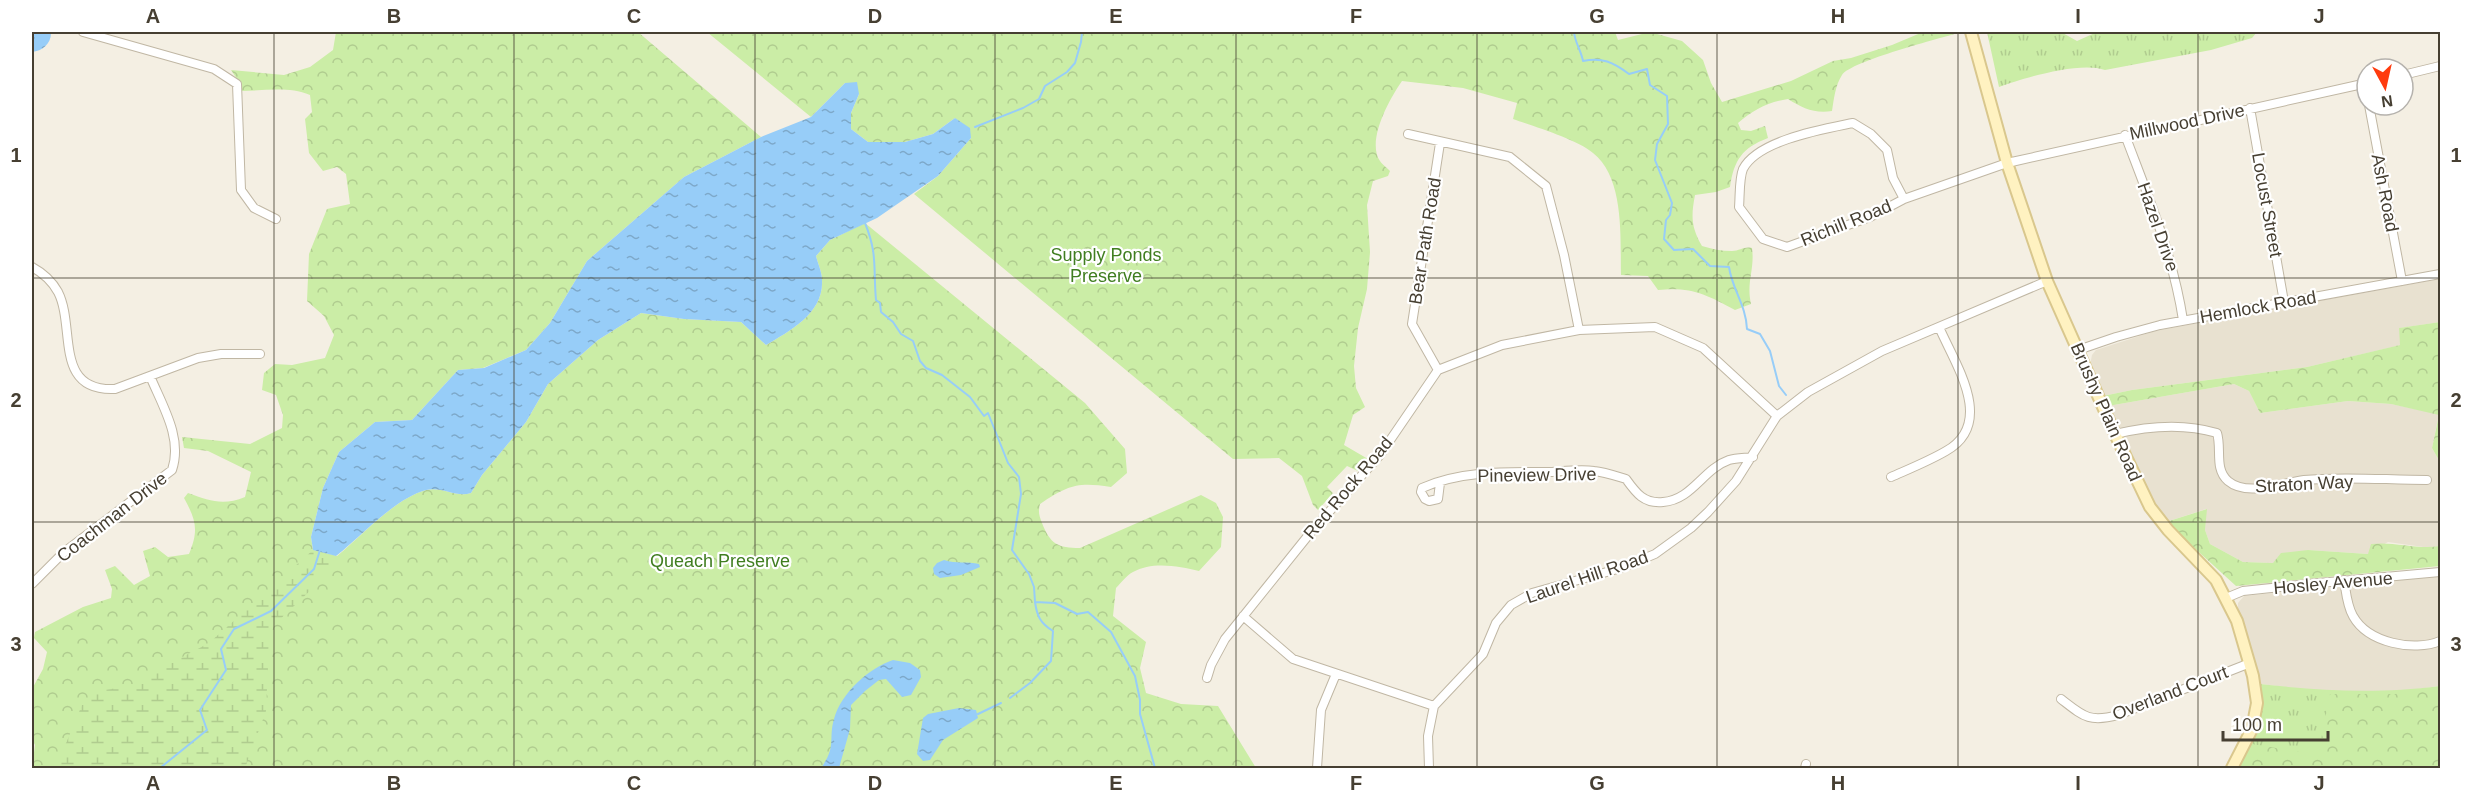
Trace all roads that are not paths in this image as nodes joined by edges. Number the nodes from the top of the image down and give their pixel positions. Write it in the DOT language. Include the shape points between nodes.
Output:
graph roads {
  1 [pos="83,32"];
  2 [pos="1971,32"];
  3 [pos="2440,66"];
  4 [pos="2415,72"];
  5 [pos="2355,85"];
  6 [pos="2250,108"];
  7 [pos="2371,117"];
  8 [pos="1408,134"];
  9 [pos="2125,135"];
  10 [pos="1440,143"];
  11 [pos="2007,163"];
  12 [pos="1904,200"];
  13 [pos="276,219"];
  14 [pos="32,267"];
  15 [pos="2440,274"];
  16 [pos="2048,281"];
  17 [pos="2402,281"];
  18 [pos="2284,302"];
  19 [pos="2183,320"];
  20 [pos="1939,327"];
  21 [pos="1579,330"];
  22 [pos="2078,350"];
  23 [pos="260,354"];
  24 [pos="1438,370"];
  25 [pos="150,376"];
  26 [pos="1778,416"];
  27 [pos="2115,434"];
  28 [pos="1753,457"];
  29 [pos="1891,477"];
  30 [pos="2427,480"];
  31 [pos="1440,483"];
  32 [pos="2440,572"];
  33 [pos="2344,580"];
  34 [pos="32,584"];
  35 [pos="2226,598"];
  36 [pos="1243,616"];
  37 [pos="2440,641"];
  38 [pos="2250,663"];
  39 [pos="1336,674"];
  40 [pos="1207,678"];
  41 [pos="2061,699"];
  42 [pos="1434,706"];
  43 [pos="1317,768"];
  44 [pos="1429,768"];
  45 [pos="2232,768"];
  1 -- 13 [label="street" via="214,69 237,84 241,190 254,207"];
  2 -- 11 [label="main road, Brushy Plain Road"];
  3 -- 4 [label="street"];
  5 -- 6 [label="street, Millwood Drive"];
  6 -- 9 [label="street, Millwood Drive"];
  6 -- 18 [label="street, Locust Street"];
  7 -- 17 [label="street, Ash Road"];
  8 -- 10 [label="street"];
  9 -- 11 [label="street, Millwood Drive"];
  9 -- 19 [label="street, Hazel Drive" via="2163,235"];
  10 -- 21 [label="street" via="1510,157 1546,186"];
  10 -- 24 [label="street, Bear Path Road" via="1412,324"];
  11 -- 12 [label="street, Richill Road"];
  11 -- 16 [label="main road, Brushy Plain Road"];
  12 -- 12 [label="street, Richill Road" via="1787,248 1762,238 1739,207 1743,170 1758,153 1807,133 1853,123 1887,150 1893,178"];
  14 -- 25 [label="street" via="51,281 58,293 71,362 84,380 103,389"];
  15 -- 17 [label="street, Hemlock Road"];
  16 -- 20 [label="street, Laurel Hill Road"];
  16 -- 22 [label="main road, Brushy Plain Road"];
  17 -- 18 [label="street, Hemlock Road"];
  18 -- 19 [label="street, Hemlock Road"];
  19 -- 22 [label="street, Hemlock Road"];
  20 -- 26 [label="street, Laurel Hill Road" via="1845,370"];
  20 -- 29 [label="street" via="1971,401 1967,431 1947,451"];
  21 -- 24 [label="street" via="1502,345"];
  21 -- 26 [label="street" via="1655,327 1703,348"];
  22 -- 27 [label="main road, Brushy Plain Road"];
  23 -- 25 [label="street" via="198,358"];
  24 -- 36 [label="street, Red Rock Road" via="1380,455"];
  25 -- 34 [label="street, Coachman Drive" via="176,442 177,457 172,470 63,553"];
  26 -- 28 [label="street, Laurel Hill Road"];
  27 -- 30 [label="street, Straton Way" via="2160,426 2217,433 2219,469 2236,486 2253,488 2325,479"];
  27 -- 35 [label="main road, Brushy Plain Road" via="2157,517 2208,569"];
  28 -- 31 [label="street, Pineview Drive" via="1728,460 1690,492 1671,502 1650,503 1626,479 1594,471 1494,473"];
  28 -- 42 [label="street, Laurel Hill Road" via="1708,512 1655,554 1621,568 1532,593 1511,605 1496,623 1483,654"];
  32 -- 33 [label="street, Hosley Avenue"];
  33 -- 35 [label="street, Hosley Avenue" via="2243,591"];
  33 -- 37 [label="street" via="2352,615 2371,635 2420,646"];
  35 -- 38 [label="main road, Brushy Plain Road"];
  36 -- 39 [label="street" via="1293,659"];
  36 -- 40 [label="street, Red Rock Road" via="1225,639"];
  38 -- 41 [label="street, Overland Court" via="2101,720 2089,718"];
  38 -- 45 [label="main road, Brushy Plain Road" via="2257,711"];
  39 -- 42 [label="street"];
  39 -- 43 [label="street" via="1322,710"];
  42 -- 44 [label="street" via="1428,736"];
}
